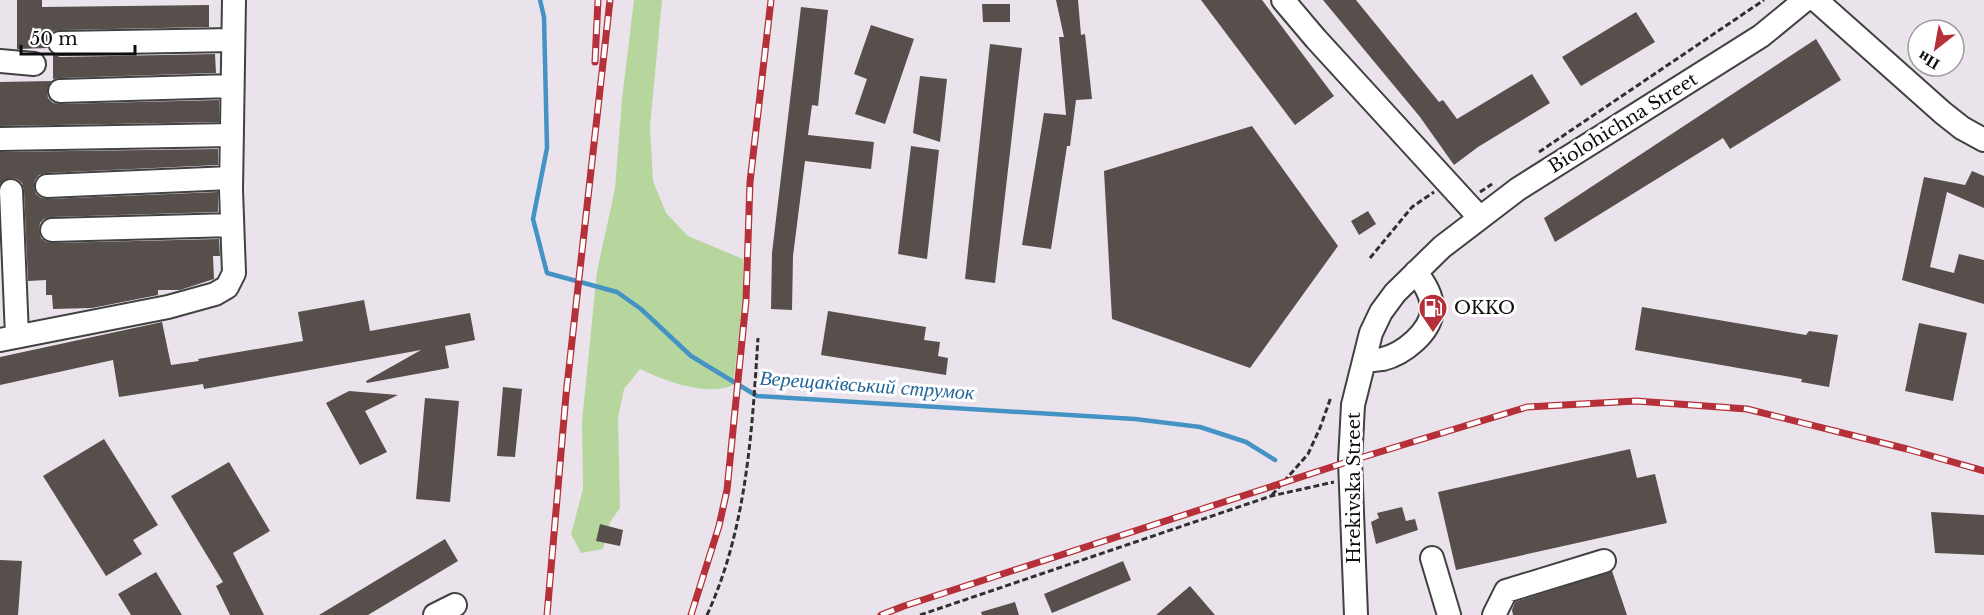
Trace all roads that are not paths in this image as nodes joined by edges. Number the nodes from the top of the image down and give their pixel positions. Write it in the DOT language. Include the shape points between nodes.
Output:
graph roads {
  1 [pos="234,0"];
  2 [pos="1283,0"];
  3 [pos="1805,0"];
  4 [pos="1816,0"];
  5 [pos="233,39"];
  6 [pos="60,42"];
  7 [pos="0,61"];
  8 [pos="34,64"];
  9 [pos="232,86"];
  10 [pos="60,91"];
  11 [pos="232,135"];
  12 [pos="0,139"];
  13 [pos="1984,140"];
  14 [pos="231,178"];
  15 [pos="47,186"];
  16 [pos="11,191"];
  17 [pos="1480,218"];
  18 [pos="232,225"];
  19 [pos="52,230"];
  20 [pos="1442,247"];
  21 [pos="1416,272"];
  22 [pos="8,338"];
  23 [pos="1364,361"];
  24 [pos="1432,558"];
  25 [pos="1604,561"];
  26 [pos="455,605"];
  27 [pos="435,615"];
  28 [pos="1356,615"];
  29 [pos="1449,615"];
  30 [pos="1494,615"];
  1 -- 5 [label="street"];
  2 -- 17 [label="street" via="1442,187"];
  3 -- 17 [label="street, Biolohichna Street" via="1761,36 1518,189"];
  4 -- 13 [label="street" via="1943,113"];
  5 -- 6 [label="street"];
  5 -- 9 [label="street"];
  7 -- 8 [label="street"];
  9 -- 10 [label="street"];
  9 -- 11 [label="street"];
  11 -- 12 [label="street"];
  11 -- 14 [label="street"];
  14 -- 15 [label="street"];
  14 -- 18 [label="street"];
  16 -- 22 [label="street"];
  17 -- 20 [label="street, Biolohichna Street"];
  18 -- 19 [label="street"];
  18 -- 22 [label="street" via="234,273 227,287 216,294"];
  20 -- 21 [label="street, Hrekivska Street"];
  21 -- 23 [label="street, Hrekivska Street" via="1381,312"];
  21 -- 23 [label="street" via="1429,292 1432,313 1427,325 1400,352"];
  23 -- 28 [label="street, Hrekivska Street" via="1353,405 1350,478"];
  24 -- 29 [label="street"];
  25 -- 30 [label="street" via="1506,591"];
  26 -- 27 [label="street"];
}
